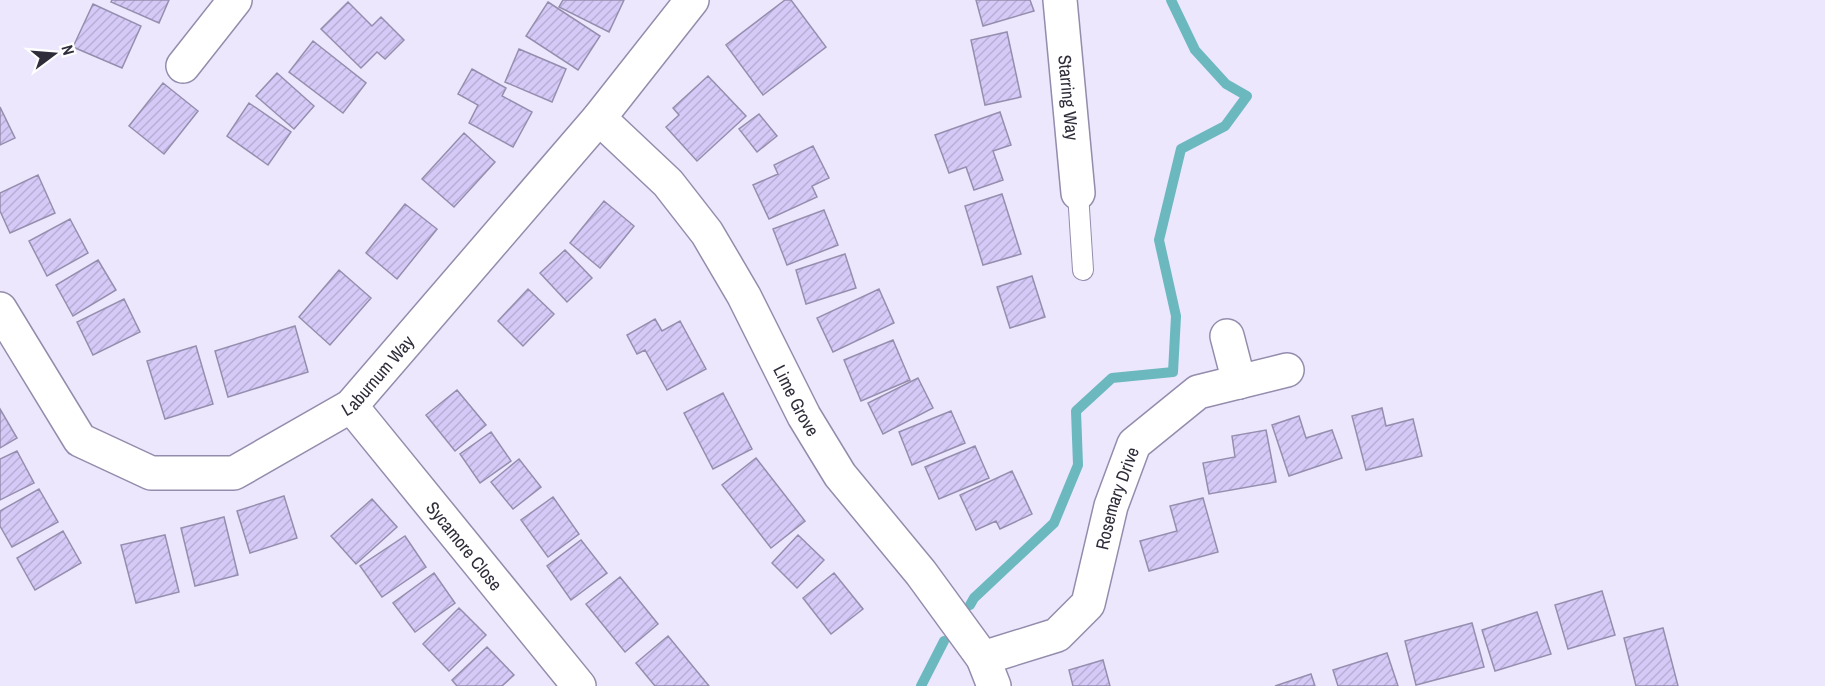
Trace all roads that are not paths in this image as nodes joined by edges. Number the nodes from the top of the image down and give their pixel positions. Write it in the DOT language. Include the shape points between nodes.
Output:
graph roads {
  1 [pos="235,0"];
  2 [pos="692,0"];
  3 [pos="1060,0"];
  4 [pos="183,66"];
  5 [pos="599,118"];
  6 [pos="1078,193"];
  7 [pos="1083,270"];
  8 [pos="0,309"];
  9 [pos="1227,336"];
  10 [pos="1287,370"];
  11 [pos="1239,382"];
  12 [pos="351,406"];
  13 [pos="989,672"];
  14 [pos="579,686"];
  1 -- 4 [label="street"];
  2 -- 5 [label="street, Laburnum Way"];
  3 -- 6 [label="street, Starring Way"];
  5 -- 12 [label="street, Laburnum Way"];
  5 -- 13 [label="street, Lime Grove" via="668,183 707,233 744,296 804,416 840,475 921,573"];
  6 -- 7 [label="lane"];
  8 -- 12 [label="street, Laburnum Way" via="80,440 152,473 234,473"];
  9 -- 11 [label="street"];
  10 -- 11 [label="street, Rosemary Drive"];
  11 -- 13 [label="street, Rosemary Drive" via="1198,392 1134,444 1112,506 1088,604 1057,635"];
  12 -- 14 [label="street, Sycamore Close"];
}
